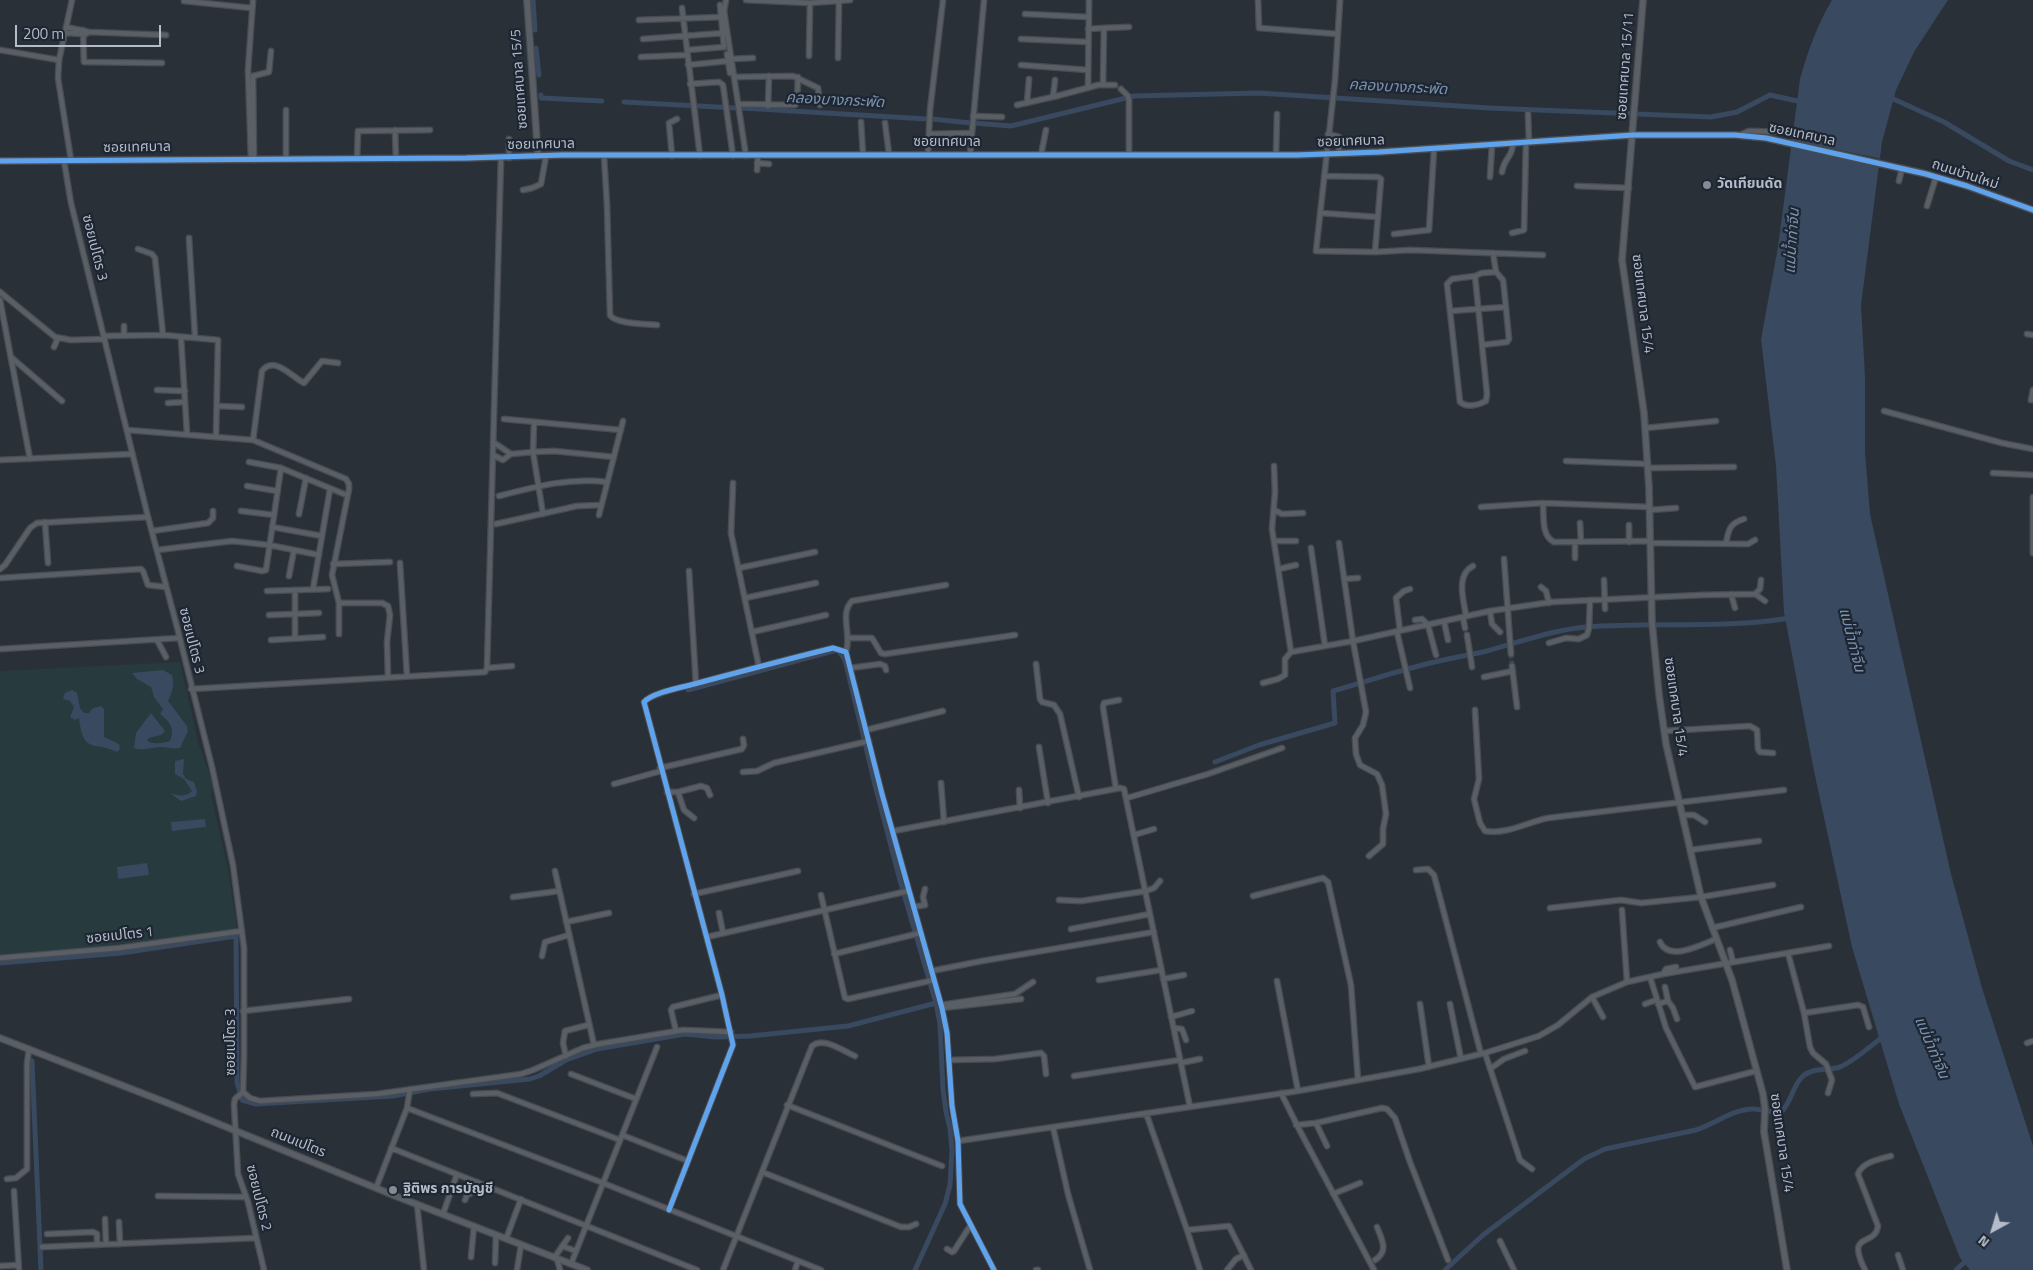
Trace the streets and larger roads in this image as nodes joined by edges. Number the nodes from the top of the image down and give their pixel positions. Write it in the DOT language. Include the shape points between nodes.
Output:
graph roads {
  1 [pos="72,0"];
  2 [pos="253,0"];
  3 [pos="527,0"];
  4 [pos="726,0"];
  5 [pos="746,0"];
  6 [pos="850,0"];
  7 [pos="942,0"];
  8 [pos="984,0"];
  9 [pos="1089,0"];
  10 [pos="1258,0"];
  11 [pos="1340,0"];
  12 [pos="1643,0"];
  13 [pos="184,1"];
  14 [pos="839,1"];
  15 [pos="810,3"];
  16 [pos="720,5"];
  17 [pos="252,8"];
  18 [pos="682,8"];
  19 [pos="1025,14"];
  20 [pos="722,18"];
  21 [pos="1088,18"];
  22 [pos="639,20"];
  23 [pos="683,20"];
  24 [pos="1129,27"];
  25 [pos="1104,28"];
  26 [pos="1088,29"];
  27 [pos="66,30"];
  28 [pos="83,33"];
  29 [pos="724,33"];
  30 [pos="1338,34"];
  31 [pos="166,36"];
  32 [pos="685,37"];
  33 [pos="643,39"];
  34 [pos="1021,39"];
  35 [pos="1088,42"];
  36 [pos="0,50"];
  37 [pos="271,51"];
  38 [pos="687,53"];
  39 [pos="727,54"];
  40 [pos="809,56"];
  41 [pos="641,57"];
  42 [pos="753,58"];
  43 [pos="838,58"];
  44 [pos="59,60"];
  45 [pos="729,60"];
  46 [pos="162,63"];
  47 [pos="688,65"];
  48 [pos="1021,65"];
  49 [pos="1088,70"];
  50 [pos="730,73"];
  51 [pos="769,76"];
  52 [pos="734,77"];
  53 [pos="798,77"];
  54 [pos="1029,79"];
  55 [pos="1055,80"];
  56 [pos="690,84"];
  57 [pos="1103,84"];
  58 [pos="1115,85"];
  59 [pos="1088,88"];
  60 [pos="1120,89"];
  61 [pos="1053,97"];
  62 [pos="1027,103"];
  63 [pos="739,104"];
  64 [pos="820,105"];
  65 [pos="1017,105"];
  66 [pos="768,106"];
  67 [pos="286,110"];
  68 [pos="1277,114"];
  69 [pos="1528,114"];
  70 [pos="973,116"];
  71 [pos="1002,117"];
  72 [pos="677,119"];
  73 [pos="861,122"];
  74 [pos="885,122"];
  75 [pos="396,130"];
  76 [pos="430,130"];
  77 [pos="1046,130"];
  78 [pos="1782,132"];
  79 [pos="972,133"];
  80 [pos="929,134"];
  81 [pos="1328,134"];
  82 [pos="1633,135"];
  83 [pos="1740,135"];
  84 [pos="509,139"];
  85 [pos="1527,142"];
  86 [pos="1513,144"];
  87 [pos="1492,145"];
  88 [pos="1434,149"];
  89 [pos="863,154"];
  90 [pos="889,154"];
  91 [pos="928,154"];
  92 [pos="1129,154"];
  93 [pos="1326,154"];
  94 [pos="1339,154"];
  95 [pos="970,155"];
  96 [pos="1041,155"];
  97 [pos="1276,155"];
  98 [pos="538,156"];
  99 [pos="546,156"];
  100 [pos="604,156"];
  101 [pos="672,156"];
  102 [pos="700,156"];
  103 [pos="733,156"];
  104 [pos="746,156"];
  105 [pos="758,156"];
  106 [pos="501,157"];
  107 [pos="509,158"];
  108 [pos="252,159"];
  109 [pos="286,159"];
  110 [pos="357,159"];
  111 [pos="396,159"];
  112 [pos="71,160"];
  113 [pos="0,161"];
  114 [pos="64,161"];
  115 [pos="757,164"];
  116 [pos="768,164"];
  117 [pos="1890,165"];
  118 [pos="1902,168"];
  119 [pos="756,170"];
  120 [pos="1502,172"];
  121 [pos="1324,176"];
  122 [pos="1490,177"];
  123 [pos="1936,177"];
  124 [pos="1899,181"];
  125 [pos="1577,186"];
  126 [pos="1628,188"];
  127 [pos="523,190"];
  128 [pos="1927,206"];
  129 [pos="2033,210"];
  130 [pos="1320,213"];
  131 [pos="1378,216"];
  132 [pos="1512,233"];
  133 [pos="1394,234"];
  134 [pos="189,238"];
  135 [pos="138,249"];
  136 [pos="1375,252"];
  137 [pos="1493,253"];
  138 [pos="1543,255"];
  139 [pos="1496,272"];
  140 [pos="1475,276"];
  141 [pos="0,292"];
  142 [pos="0,300"];
  143 [pos="1506,307"];
  144 [pos="1478,308"];
  145 [pos="1450,311"];
  146 [pos="2,318"];
  147 [pos="657,325"];
  148 [pos="124,326"];
  149 [pos="2027,334"];
  150 [pos="2033,335"];
  151 [pos="124,336"];
  152 [pos="163,336"];
  153 [pos="181,337"];
  154 [pos="195,337"];
  155 [pos="58,338"];
  156 [pos="105,338"];
  157 [pos="1482,345"];
  158 [pos="54,347"];
  159 [pos="12,358"];
  160 [pos="338,363"];
  161 [pos="156,390"];
  162 [pos="2033,390"];
  163 [pos="185,391"];
  164 [pos="2031,400"];
  165 [pos="62,401"];
  166 [pos="185,402"];
  167 [pos="168,403"];
  168 [pos="217,406"];
  169 [pos="242,407"];
  170 [pos="1884,411"];
  171 [pos="504,419"];
  172 [pos="623,421"];
  173 [pos="1716,421"];
  174 [pos="534,423"];
  175 [pos="1646,428"];
  176 [pos="127,430"];
  177 [pos="621,430"];
  178 [pos="187,434"];
  179 [pos="216,437"];
  180 [pos="253,440"];
  181 [pos="493,442"];
  182 [pos="2033,449"];
  183 [pos="533,452"];
  184 [pos="132,454"];
  185 [pos="511,454"];
  186 [pos="493,455"];
  187 [pos="614,457"];
  188 [pos="30,459"];
  189 [pos="0,460"];
  190 [pos="1566,461"];
  191 [pos="248,462"];
  192 [pos="1274,466"];
  193 [pos="1648,466"];
  194 [pos="1734,467"];
  195 [pos="281,468"];
  196 [pos="1993,473"];
  197 [pos="2033,475"];
  198 [pos="306,478"];
  199 [pos="607,482"];
  200 [pos="733,483"];
  201 [pos="247,486"];
  202 [pos="538,486"];
  203 [pos="330,489"];
  204 [pos="277,491"];
  205 [pos="344,494"];
  206 [pos="498,496"];
  207 [pos="2033,497"];
  208 [pos="1543,503"];
  209 [pos="601,505"];
  210 [pos="1481,507"];
  211 [pos="1676,508"];
  212 [pos="1650,509"];
  213 [pos="241,510"];
  214 [pos="1274,510"];
  215 [pos="213,511"];
  216 [pos="1303,513"];
  217 [pos="299,514"];
  218 [pos="543,514"];
  219 [pos="274,515"];
  220 [pos="599,515"];
  221 [pos="148,517"];
  222 [pos="1744,519"];
  223 [pos="45,522"];
  224 [pos="1580,523"];
  225 [pos="496,524"];
  226 [pos="1629,525"];
  227 [pos="272,527"];
  228 [pos="152,531"];
  229 [pos="322,536"];
  230 [pos="1755,540"];
  231 [pos="1274,541"];
  232 [pos="1296,541"];
  233 [pos="1575,542"];
  234 [pos="1581,542"];
  235 [pos="1629,542"];
  236 [pos="1650,542"];
  237 [pos="1339,543"];
  238 [pos="1726,544"];
  239 [pos="269,545"];
  240 [pos="1311,548"];
  241 [pos="157,550"];
  242 [pos="294,550"];
  243 [pos="815,552"];
  244 [pos="2033,553"];
  245 [pos="319,555"];
  246 [pos="1575,558"];
  247 [pos="1504,560"];
  248 [pos="390,562"];
  249 [pos="48,563"];
  250 [pos="400,563"];
  251 [pos="332,564"];
  252 [pos="1296,565"];
  253 [pos="237,566"];
  254 [pos="1473,566"];
  255 [pos="738,568"];
  256 [pos="0,569"];
  257 [pos="1278,569"];
  258 [pos="689,571"];
  259 [pos="289,576"];
  260 [pos="0,578"];
  261 [pos="1358,578"];
  262 [pos="1344,579"];
  263 [pos="1604,580"];
  264 [pos="1761,580"];
  265 [pos="816,582"];
  266 [pos="946,585"];
  267 [pos="166,587"];
  268 [pos="1541,587"];
  269 [pos="328,589"];
  270 [pos="1410,589"];
  271 [pos="295,590"];
  272 [pos="313,590"];
  273 [pos="267,591"];
  274 [pos="1731,594"];
  275 [pos="1755,594"];
  276 [pos="1652,597"];
  277 [pos="745,598"];
  278 [pos="1605,599"];
  279 [pos="1590,600"];
  280 [pos="1765,601"];
  281 [pos="1549,602"];
  282 [pos="340,604"];
  283 [pos="1507,608"];
  284 [pos="1735,608"];
  285 [pos="1605,609"];
  286 [pos="1490,611"];
  287 [pos="319,613"];
  288 [pos="268,614"];
  289 [pos="295,614"];
  290 [pos="826,615"];
  291 [pos="1465,617"];
  292 [pos="1415,620"];
  293 [pos="1444,622"];
  294 [pos="1428,625"];
  295 [pos="1465,628"];
  296 [pos="1398,631"];
  297 [pos="752,632"];
  298 [pos="1500,632"];
  299 [pos="339,634"];
  300 [pos="1015,635"];
  301 [pos="1467,635"];
  302 [pos="323,636"];
  303 [pos="179,638"];
  304 [pos="295,638"];
  305 [pos="849,638"];
  306 [pos="157,640"];
  307 [pos="271,640"];
  308 [pos="1448,640"];
  309 [pos="1353,641"];
  310 [pos="1549,643"];
  311 [pos="1325,646"];
  312 [pos="0,648"];
  313 [pos="1510,649"];
  314 [pos="846,652"];
  315 [pos="1291,652"];
  316 [pos="1436,655"];
  317 [pos="166,657"];
  318 [pos="1036,664"];
  319 [pos="512,666"];
  320 [pos="759,667"];
  321 [pos="1472,667"];
  322 [pos="487,668"];
  323 [pos="850,668"];
  324 [pos="886,670"];
  325 [pos="406,676"];
  326 [pos="388,677"];
  327 [pos="1484,677"];
  328 [pos="1263,683"];
  329 [pos="696,684"];
  330 [pos="1410,688"];
  331 [pos="191,689"];
  332 [pos="1119,700"];
  333 [pos="1517,707"];
  334 [pos="1475,710"];
  335 [pos="943,711"];
  336 [pos="866,730"];
  337 [pos="1664,731"];
  338 [pos="743,739"];
  339 [pos="865,742"];
  340 [pos="1039,747"];
  341 [pos="1282,748"];
  342 [pos="1773,753"];
  343 [pos="661,769"];
  344 [pos="743,772"];
  345 [pos="940,783"];
  346 [pos="614,784"];
  347 [pos="1116,789"];
  348 [pos="1018,790"];
  349 [pos="1784,790"];
  350 [pos="667,792"];
  351 [pos="678,792"];
  352 [pos="710,795"];
  353 [pos="1079,797"];
  354 [pos="1128,798"];
  355 [pos="1048,802"];
  356 [pos="1679,804"];
  357 [pos="1020,808"];
  358 [pos="1682,815"];
  359 [pos="694,818"];
  360 [pos="944,822"];
  361 [pos="1705,822"];
  362 [pos="1154,830"];
  363 [pos="893,832"];
  364 [pos="1134,835"];
  365 [pos="1759,841"];
  366 [pos="1690,850"];
  367 [pos="1369,856"];
  368 [pos="1416,870"];
  369 [pos="554,871"];
  370 [pos="798,871"];
  371 [pos="1160,881"];
  372 [pos="1773,885"];
  373 [pos="925,889"];
  374 [pos="908,890"];
  375 [pos="559,891"];
  376 [pos="1146,891"];
  377 [pos="694,894"];
  378 [pos="821,895"];
  379 [pos="1253,896"];
  380 [pos="512,897"];
  381 [pos="1701,897"];
  382 [pos="1059,900"];
  383 [pos="913,907"];
  384 [pos="1801,907"];
  385 [pos="1550,908"];
  386 [pos="1622,910"];
  387 [pos="825,911"];
  388 [pos="609,913"];
  389 [pos="719,913"];
  390 [pos="1150,914"];
  391 [pos="566,922"];
  392 [pos="1712,928"];
  393 [pos="1071,929"];
  394 [pos="242,932"];
  395 [pos="1154,932"];
  396 [pos="723,933"];
  397 [pos="919,933"];
  398 [pos="568,935"];
  399 [pos="706,937"];
  400 [pos="1716,939"];
  401 [pos="1660,942"];
  402 [pos="1829,946"];
  403 [pos="1730,950"];
  404 [pos="1788,953"];
  405 [pos="834,954"];
  406 [pos="542,956"];
  407 [pos="0,958"];
  408 [pos="1730,963"];
  409 [pos="1676,967"];
  410 [pos="1161,970"];
  411 [pos="931,971"];
  412 [pos="1663,974"];
  413 [pos="1184,975"];
  414 [pos="1650,977"];
  415 [pos="1099,980"];
  416 [pos="1163,980"];
  417 [pos="933,981"];
  418 [pos="1277,981"];
  419 [pos="1032,982"];
  420 [pos="1627,982"];
  421 [pos="1665,987"];
  422 [pos="722,995"];
  423 [pos="1592,997"];
  424 [pos="349,999"];
  425 [pos="1021,999"];
  426 [pos="1668,1001"];
  427 [pos="1657,1002"];
  428 [pos="1420,1004"];
  429 [pos="1450,1004"];
  430 [pos="1645,1004"];
  431 [pos="941,1006"];
  432 [pos="243,1011"];
  433 [pos="1192,1011"];
  434 [pos="1804,1013"];
  435 [pos="1171,1017"];
  436 [pos="1603,1018"];
  437 [pos="1677,1019"];
  438 [pos="588,1025"];
  439 [pos="1868,1027"];
  440 [pos="1174,1028"];
  441 [pos="676,1031"];
  442 [pos="731,1033"];
  443 [pos="0,1038"];
  444 [pos="1186,1040"];
  445 [pos="2033,1041"];
  446 [pos="2027,1043"];
  447 [pos="594,1045"];
  448 [pos="657,1047"];
  449 [pos="29,1049"];
  450 [pos="1525,1052"];
  451 [pos="1483,1053"];
  452 [pos="566,1056"];
  453 [pos="855,1056"];
  454 [pos="1200,1059"];
  455 [pos="1461,1059"];
  456 [pos="949,1060"];
  457 [pos="1180,1061"];
  458 [pos="1429,1067"];
  459 [pos="1490,1069"];
  460 [pos="1756,1071"];
  461 [pos="571,1074"];
  462 [pos="1046,1074"];
  463 [pos="1074,1076"];
  464 [pos="1358,1080"];
  465 [pos="409,1091"];
  466 [pos="1298,1091"];
  467 [pos="242,1092"];
  468 [pos="1281,1093"];
  469 [pos="1828,1093"];
  470 [pos="474,1094"];
  471 [pos="636,1099"];
  472 [pos="787,1105"];
  473 [pos="1190,1107"];
  474 [pos="407,1108"];
  475 [pos="1146,1113"];
  476 [pos="1316,1123"];
  477 [pos="1296,1125"];
  478 [pos="1053,1127"];
  479 [pos="235,1131"];
  480 [pos="622,1135"];
  481 [pos="620,1140"];
  482 [pos="958,1141"];
  483 [pos="1328,1146"];
  484 [pos="392,1148"];
  485 [pos="1891,1156"];
  486 [pos="688,1161"];
  487 [pos="942,1166"];
  488 [pos="1532,1169"];
  489 [pos="762,1172"];
  490 [pos="458,1174"];
  491 [pos="8,1179"];
  492 [pos="478,1182"];
  493 [pos="603,1183"];
  494 [pos="1360,1183"];
  495 [pos="376,1188"];
  496 [pos="14,1191"];
  497 [pos="1333,1194"];
  498 [pos="158,1196"];
  499 [pos="246,1197"];
  500 [pos="521,1199"];
  501 [pos="465,1200"];
  502 [pos="417,1204"];
  503 [pos="669,1210"];
  504 [pos="443,1214"];
  505 [pos="105,1218"];
  506 [pos="119,1222"];
  507 [pos="916,1224"];
  508 [pos="586,1225"];
  509 [pos="474,1226"];
  510 [pos="970,1226"];
  511 [pos="1377,1227"];
  512 [pos="1187,1230"];
  513 [pos="47,1234"];
  514 [pos="496,1235"];
  515 [pos="737,1236"];
  516 [pos="256,1238"];
  517 [pos="568,1238"];
  518 [pos="506,1239"];
  519 [pos="1500,1241"];
  520 [pos="106,1244"];
  521 [pos="120,1244"];
  522 [pos="98,1245"];
  523 [pos="521,1245"];
  524 [pos="562,1246"];
  525 [pos="42,1247"];
  526 [pos="947,1249"];
  527 [pos="576,1250"];
  528 [pos="1244,1255"];
  529 [pos="1898,1255"];
  530 [pos="471,1257"];
  531 [pos="556,1258"];
  532 [pos="1448,1260"];
  533 [pos="798,1261"];
  534 [pos="1372,1261"];
  535 [pos="495,1263"];
  536 [pos="571,1264"];
  537 [pos="0,1266"];
  538 [pos="18,1267"];
  539 [pos="264,1270"];
  540 [pos="424,1270"];
  541 [pos="517,1270"];
  542 [pos="560,1270"];
  543 [pos="587,1270"];
  544 [pos="697,1270"];
  545 [pos="723,1270"];
  546 [pos="795,1270"];
  547 [pos="821,1270"];
  548 [pos="994,1270"];
  549 [pos="1090,1270"];
  550 [pos="1200,1270"];
  551 [pos="1227,1270"];
  552 [pos="1251,1270"];
  553 [pos="1374,1270"];
  554 [pos="1514,1270"];
  555 [pos="1787,1270"];
  556 [pos="1865,1270"];
  557 [pos="1903,1270"];
  1 -- 27 [label="street"];
  2 -- 17 [label="street"];
  3 -- 98 [label="street, ซอยเทศบาล 15/5"];
  4 -- 45 [label="street"];
  5 -- 15 [label="street"];
  6 -- 14 [label="street"];
  7 -- 80 [label="street"];
  8 -- 70 [label="street"];
  9 -- 21 [label="street"];
  10 -- 30 [label="street" via="1259,28"];
  11 -- 30 [label="street"];
  12 -- 82 [label="street, ซอยเทศบาล 15/11"];
  13 -- 17 [label="street"];
  14 -- 15 [label="street"];
  14 -- 43 [label="street"];
  15 -- 40 [label="street"];
  16 -- 20 [label="street"];
  17 -- 108 [label="street" via="248,70"];
  18 -- 23 [label="street"];
  19 -- 21 [label="street"];
  20 -- 23 [label="street"];
  20 -- 29 [label="street"];
  21 -- 26 [label="street"];
  22 -- 23 [label="street"];
  23 -- 32 [label="street"];
  24 -- 25 [label="street"];
  25 -- 26 [label="street"];
  25 -- 57 [label="street"];
  26 -- 35 [label="street"];
  27 -- 28 [label="street"];
  27 -- 44 [label="street"];
  28 -- 31 [label="street"];
  28 -- 46 [label="street" via="84,62"];
  29 -- 32 [label="street"];
  29 -- 38 [label="street" via="724,47"];
  30 -- 81 [label="street"];
  32 -- 33 [label="street"];
  32 -- 38 [label="street"];
  34 -- 35 [label="street"];
  35 -- 49 [label="street"];
  36 -- 44 [label="street"];
  37 -- 108 [label="street" via="269,72 253,76"];
  38 -- 41 [label="street"];
  38 -- 47 [label="street"];
  39 -- 45 [label="street"];
  42 -- 45 [label="street"];
  44 -- 112 [label="street" via="58,78"];
  45 -- 47 [label="street"];
  45 -- 50 [label="street"];
  45 -- 52 [label="street"];
  47 -- 56 [label="street"];
  48 -- 49 [label="street"];
  49 -- 59 [label="street"];
  51 -- 52 [label="street"];
  51 -- 53 [label="street"];
  51 -- 66 [label="street"];
  52 -- 63 [label="street"];
  53 -- 64 [label="street" via="818,88"];
  53 -- 66 [label="street" via="795,105"];
  54 -- 62 [label="street"];
  55 -- 61 [label="street"];
  56 -- 102 [label="street"];
  56 -- 103 [label="street" via="721,83"];
  57 -- 58 [label="street"];
  57 -- 59 [label="street"];
  59 -- 61 [label="street"];
  60 -- 92 [label="street" via="1129,99"];
  61 -- 62 [label="street"];
  62 -- 65 [label="street"];
  63 -- 66 [label="street"];
  63 -- 104 [label="street"];
  67 -- 109 [label="street"];
  68 -- 97 [label="street"];
  69 -- 85 [label="street"];
  70 -- 71 [label="street"];
  70 -- 79 [label="street"];
  72 -- 101 [label="street" via="669,123"];
  73 -- 89 [label="street"];
  74 -- 90 [label="street"];
  75 -- 76 [label="street"];
  75 -- 110 [label="street" via="358,131"];
  75 -- 111 [label="street"];
  77 -- 96 [label="street"];
  78 -- 83 [label="street" via="1749,131"];
  79 -- 80 [label="street"];
  79 -- 95 [label="street"];
  80 -- 91 [label="street"];
  81 -- 93 [label="street"];
  81 -- 94 [label="street" via="1339,137"];
  82 -- 83 [label="street, ซอยเทศบาล"];
  82 -- 85 [label="street, ซอยเทศบาล"];
  82 -- 126 [label="street, ซอยเทศบาล 15/4"];
  83 -- 117 [label="street, ซอยเทศบาล"];
  84 -- 107 [label="street"];
  85 -- 86 [label="street, ซอยเทศบาล"];
  85 -- 132 [label="street" via="1524,230"];
  86 -- 87 [label="street, ซอยเทศบาล"];
  86 -- 120 [label="street"];
  87 -- 88 [label="street, ซอยเทศบาล"];
  87 -- 122 [label="street"];
  88 -- 94 [label="street, ซอยเทศบาล"];
  88 -- 133 [label="street" via="1430,230"];
  89 -- 90 [label="street, ซอยเทศบาล"];
  89 -- 105 [label="street, ซอยเทศบาล"];
  90 -- 91 [label="street, ซอยเทศบาล"];
  91 -- 95 [label="street, ซอยเทศบาล"];
  92 -- 96 [label="street, ซอยเทศบาล"];
  92 -- 97 [label="street, ซอยเทศบาล"];
  93 -- 94 [label="street, ซอยเทศบาล"];
  93 -- 97 [label="street, ซอยเทศบาล"];
  93 -- 121 [label="street"];
  95 -- 96 [label="street, ซอยเทศบาล"];
  98 -- 99 [label="street, ซอยเทศบาล"];
  98 -- 107 [label="street, ซอยเทศบาล"];
  99 -- 100 [label="street, ซอยเทศบาล"];
  99 -- 127 [label="street" via="541,184"];
  100 -- 101 [label="street, ซอยเทศบาล"];
  100 -- 147 [label="street" via="610,315 618,321"];
  101 -- 102 [label="street, ซอยเทศบาล"];
  102 -- 103 [label="street, ซอยเทศบาล"];
  103 -- 104 [label="street, ซอยเทศบาล"];
  104 -- 105 [label="street, ซอยเทศบาล"];
  105 -- 115 [label="street"];
  106 -- 107 [label="street, ซอยเทศบาล"];
  106 -- 111 [label="street, ซอยเทศบาล"];
  106 -- 181 [label="street"];
  108 -- 109 [label="street, ซอยเทศบาล"];
  108 -- 112 [label="street, ซอยเทศบาล"];
  109 -- 110 [label="street, ซอยเทศบาล"];
  110 -- 111 [label="street, ซอยเทศบาล"];
  112 -- 114 [label="street, ซอยเทศบาล"];
  113 -- 114 [label="street, ซอยเทศบาล"];
  114 -- 156 [label="street, ซอยเปโตร 3" via="71,203"];
  115 -- 116 [label="street"];
  115 -- 119 [label="street"];
  117 -- 118 [label="street, ถนนบ้านใหม่"];
  118 -- 123 [label="street, ถนนบ้านใหม่"];
  118 -- 124 [label="street"];
  121 -- 130 [label="street"];
  121 -- 131 [label="street" via="1380,178"];
  123 -- 128 [label="street"];
  123 -- 129 [label="street, ถนนบ้านใหม่"];
  125 -- 126 [label="street"];
  126 -- 175 [label="street, ซอยเทศบาล 15/4" via="1623,270"];
  130 -- 131 [label="street"];
  130 -- 136 [label="street" via="1316,251"];
  131 -- 136 [label="street"];
  134 -- 154 [label="street"];
  135 -- 152 [label="street" via="155,258"];
  136 -- 137 [label="street"];
  137 -- 138 [label="street"];
  137 -- 139 [label="street"];
  139 -- 140 [label="street"];
  139 -- 143 [label="street" via="1503,280"];
  140 -- 144 [label="street"];
  140 -- 145 [label="street" via="1448,281"];
  141 -- 155 [label="street"];
  142 -- 146 [label="street"];
  143 -- 144 [label="street"];
  143 -- 157 [label="street" via="1509,340"];
  144 -- 145 [label="street"];
  144 -- 157 [label="street"];
  145 -- 157 [label="street" via="1460,402 1467,406 1486,401"];
  146 -- 159 [label="street"];
  148 -- 151 [label="street"];
  149 -- 150 [label="street"];
  151 -- 152 [label="street"];
  151 -- 156 [label="street"];
  152 -- 153 [label="street"];
  153 -- 154 [label="street"];
  153 -- 163 [label="street"];
  154 -- 168 [label="street" via="218,341"];
  155 -- 156 [label="street"];
  155 -- 158 [label="street"];
  156 -- 176 [label="street, ซอยเปโตร 3"];
  159 -- 165 [label="street"];
  159 -- 188 [label="street"];
  160 -- 180 [label="street" via="322,361 304,382 279,366 265,367"];
  161 -- 163 [label="street"];
  162 -- 164 [label="street"];
  163 -- 166 [label="street"];
  166 -- 167 [label="street"];
  166 -- 178 [label="street"];
  168 -- 169 [label="street"];
  168 -- 179 [label="street"];
  170 -- 182 [label="street"];
  171 -- 174 [label="street"];
  172 -- 177 [label="street"];
  173 -- 175 [label="street"];
  174 -- 177 [label="street"];
  174 -- 183 [label="street"];
  175 -- 193 [label="street, ซอยเทศบาล 15/4"];
  176 -- 178 [label="street"];
  176 -- 184 [label="street, ซอยเปโตร 3"];
  177 -- 187 [label="street"];
  178 -- 179 [label="street"];
  179 -- 180 [label="street"];
  180 -- 251 [label="street" via="346,479 349,484"];
  181 -- 185 [label="street"];
  181 -- 186 [label="street"];
  183 -- 185 [label="street"];
  183 -- 187 [label="street"];
  183 -- 202 [label="street"];
  184 -- 188 [label="street"];
  184 -- 221 [label="street, ซอยเปโตร 3"];
  185 -- 186 [label="street" via="503,460"];
  186 -- 322 [label="street"];
  187 -- 199 [label="street"];
  188 -- 189 [label="street"];
  190 -- 193 [label="street"];
  191 -- 195 [label="street"];
  192 -- 214 [label="street"];
  193 -- 194 [label="street"];
  193 -- 212 [label="street, ซอยเทศบาล 15/4"];
  195 -- 198 [label="street"];
  195 -- 204 [label="street"];
  196 -- 197 [label="street"];
  198 -- 203 [label="street"];
  198 -- 217 [label="street"];
  199 -- 202 [label="street" via="588,480"];
  199 -- 209 [label="street"];
  200 -- 255 [label="street" via="731,533"];
  201 -- 204 [label="street"];
  202 -- 206 [label="street"];
  202 -- 218 [label="street"];
  203 -- 205 [label="street"];
  203 -- 229 [label="street"];
  204 -- 219 [label="street"];
  207 -- 244 [label="street"];
  208 -- 210 [label="street"];
  208 -- 212 [label="street"];
  208 -- 233 [label="street" via="1544,528 1548,538 1554,542"];
  209 -- 218 [label="street" via="577,506"];
  209 -- 220 [label="street"];
  211 -- 212 [label="street"];
  212 -- 236 [label="street, ซอยเทศบาล 15/4"];
  213 -- 219 [label="street"];
  214 -- 216 [label="street" via="1282,514"];
  214 -- 231 [label="street"];
  215 -- 228 [label="street" via="212,520 206,524"];
  218 -- 225 [label="street"];
  219 -- 227 [label="street"];
  221 -- 223 [label="street"];
  221 -- 228 [label="street, ซอยเปโตร 3"];
  222 -- 238 [label="street" via="1729,528"];
  223 -- 249 [label="street"];
  223 -- 256 [label="street" via="33,525"];
  224 -- 234 [label="street"];
  226 -- 235 [label="street"];
  227 -- 229 [label="street"];
  227 -- 239 [label="street"];
  228 -- 241 [label="street, ซอยเปโตร 3"];
  229 -- 245 [label="street"];
  230 -- 238 [label="street" via="1748,544"];
  231 -- 232 [label="street"];
  231 -- 257 [label="street"];
  233 -- 234 [label="street"];
  233 -- 246 [label="street"];
  234 -- 235 [label="street"];
  235 -- 236 [label="street"];
  236 -- 238 [label="street"];
  236 -- 276 [label="street, ซอยเทศบาล 15/4"];
  237 -- 262 [label="street"];
  239 -- 241 [label="street" via="232,541"];
  239 -- 242 [label="street"];
  239 -- 253 [label="street" via="264,571"];
  240 -- 311 [label="street"];
  241 -- 267 [label="street, ซอยเปโตร 3"];
  242 -- 245 [label="street"];
  242 -- 259 [label="street"];
  243 -- 255 [label="street"];
  245 -- 272 [label="street"];
  247 -- 283 [label="street"];
  248 -- 251 [label="street"];
  250 -- 325 [label="street"];
  251 -- 282 [label="street"];
  252 -- 257 [label="street"];
  254 -- 291 [label="street" via="1465,572 1462,584"];
  255 -- 277 [label="street"];
  257 -- 315 [label="street"];
  258 -- 329 [label="street"];
  260 -- 267 [label="street" via="141,569 148,585"];
  261 -- 262 [label="street"];
  262 -- 309 [label="street"];
  263 -- 278 [label="street"];
  264 -- 275 [label="street" via="1760,589"];
  265 -- 277 [label="street"];
  266 -- 305 [label="street" via="852,601 845,612"];
  267 -- 303 [label="street, ซอยเปโตร 3"];
  268 -- 281 [label="street" via="1546,590"];
  269 -- 272 [label="street"];
  270 -- 296 [label="street" via="1396,598"];
  271 -- 272 [label="street"];
  271 -- 273 [label="street"];
  271 -- 289 [label="street"];
  274 -- 275 [label="street"];
  274 -- 276 [label="street"];
  274 -- 284 [label="street"];
  275 -- 280 [label="street"];
  276 -- 278 [label="street"];
  276 -- 337 [label="street, ซอยเทศบาล 15/4"];
  277 -- 297 [label="street"];
  278 -- 279 [label="street"];
  278 -- 285 [label="street"];
  279 -- 281 [label="street"];
  279 -- 310 [label="street" via="1587,635"];
  281 -- 283 [label="street"];
  282 -- 299 [label="street"];
  282 -- 326 [label="street" via="382,603 388,606"];
  283 -- 286 [label="street"];
  283 -- 313 [label="street"];
  286 -- 291 [label="street"];
  286 -- 298 [label="street" via="1492,624"];
  287 -- 289 [label="street"];
  288 -- 289 [label="street"];
  289 -- 304 [label="street"];
  290 -- 297 [label="street"];
  291 -- 293 [label="street"];
  291 -- 295 [label="street"];
  292 -- 294 [label="street" via="1422,619"];
  293 -- 294 [label="street"];
  293 -- 308 [label="street"];
  294 -- 296 [label="street"];
  294 -- 316 [label="street"];
  296 -- 309 [label="street"];
  296 -- 330 [label="street"];
  297 -- 320 [label="street"];
  300 -- 305 [label="street" via="885,654 872,638"];
  301 -- 321 [label="street"];
  302 -- 304 [label="street"];
  303 -- 306 [label="street"];
  303 -- 331 [label="street, ซอยเปโตร 3"];
  304 -- 307 [label="street"];
  305 -- 314 [label="street"];
  306 -- 312 [label="street"];
  306 -- 317 [label="street"];
  309 -- 311 [label="street"];
  309 -- 367 [label="street" via="1366,715 1355,738 1356,749 1360,765 1372,769 1380,778 1386,814 1383,844"];
  311 -- 315 [label="street"];
  314 -- 320 [label="street" via="833,648"];
  314 -- 323 [label="street"];
  315 -- 328 [label="street" via="1285,658 1285,675"];
  318 -- 353 [label="street" via="1040,699 1054,705 1060,714"];
  319 -- 322 [label="street"];
  320 -- 329 [label="street"];
  322 -- 325 [label="street" via="485,672"];
  323 -- 324 [label="street" via="880,664"];
  323 -- 336 [label="street"];
  325 -- 326 [label="street"];
  326 -- 331 [label="street"];
  327 -- 333 [label="street" via="1512,669"];
  329 -- 343 [label="street" via="644,702"];
  331 -- 394 [label="street, ซอยเปโตร 3" via="212,767"];
  332 -- 347 [label="street" via="1104,703 1103,707"];
  334 -- 356 [label="street" via="1480,779 1474,798 1485,831 1512,829 1548,818"];
  335 -- 336 [label="street"];
  336 -- 339 [label="street"];
  337 -- 342 [label="street" via="1750,726 1757,730 1760,752"];
  337 -- 356 [label="street, ซอยเทศบาล 15/4"];
  338 -- 343 [label="street" via="742,749"];
  339 -- 344 [label="street" via="774,763 758,771"];
  339 -- 363 [label="street"];
  340 -- 355 [label="street"];
  341 -- 354 [label="street"];
  343 -- 346 [label="street"];
  343 -- 350 [label="street"];
  345 -- 360 [label="street"];
  347 -- 353 [label="street"];
  347 -- 354 [label="street" via="1125,791"];
  348 -- 357 [label="street"];
  349 -- 356 [label="street"];
  350 -- 351 [label="street"];
  350 -- 377 [label="street"];
  351 -- 352 [label="street" via="703,786 708,788"];
  351 -- 359 [label="street" via="684,810"];
  353 -- 355 [label="street"];
  354 -- 364 [label="street"];
  355 -- 357 [label="street"];
  356 -- 358 [label="street, ซอยเทศบาล 15/4"];
  357 -- 360 [label="street"];
  358 -- 361 [label="street" via="1694,815"];
  358 -- 366 [label="street, ซอยเทศบาล 15/4"];
  360 -- 363 [label="street"];
  362 -- 364 [label="street"];
  363 -- 374 [label="street"];
  364 -- 376 [label="street"];
  365 -- 366 [label="street"];
  366 -- 381 [label="street, ซอยเทศบาล 15/4"];
  368 -- 451 [label="street" via="1428,869 1434,875"];
  369 -- 375 [label="street"];
  370 -- 377 [label="street"];
  371 -- 376 [label="street"];
  372 -- 381 [label="street"];
  373 -- 383 [label="street" via="925,905"];
  374 -- 383 [label="street"];
  374 -- 387 [label="street"];
  375 -- 380 [label="street"];
  375 -- 391 [label="street"];
  376 -- 382 [label="street" via="1081,901"];
  376 -- 390 [label="street"];
  377 -- 399 [label="street"];
  378 -- 387 [label="street"];
  379 -- 464 [label="street" via="1319,878 1328,882 1351,985"];
  381 -- 385 [label="street" via="1641,903 1621,900"];
  381 -- 392 [label="street, ซอยเทศบาล 15/4"];
  383 -- 397 [label="street"];
  384 -- 392 [label="street"];
  386 -- 420 [label="street"];
  387 -- 396 [label="street"];
  387 -- 405 [label="street"];
  388 -- 391 [label="street"];
  389 -- 396 [label="street"];
  390 -- 393 [label="street"];
  390 -- 395 [label="street"];
  391 -- 398 [label="street"];
  392 -- 400 [label="street, ซอยเทศบาล 15/4"];
  394 -- 407 [label="street, ซอยเปโตร 1" via="119,948"];
  394 -- 432 [label="street, ซอยเปโตร 3"];
  395 -- 410 [label="street"];
  395 -- 411 [label="street"];
  396 -- 399 [label="street"];
  397 -- 405 [label="street"];
  397 -- 411 [label="street"];
  398 -- 406 [label="street" via="545,942"];
  398 -- 438 [label="street"];
  399 -- 422 [label="street"];
  400 -- 401 [label="street" via="1688,950 1670,952"];
  400 -- 408 [label="street, ซอยเทศบาล 15/4"];
  402 -- 404 [label="street"];
  403 -- 408 [label="street"];
  404 -- 408 [label="street"];
  404 -- 434 [label="street"];
  405 -- 417 [label="street" via="846,999"];
  408 -- 412 [label="street"];
  408 -- 460 [label="street, ซอยเทศบาล 15/4"];
  409 -- 412 [label="street" via="1666,969"];
  410 -- 415 [label="street"];
  410 -- 416 [label="street"];
  411 -- 417 [label="street"];
  412 -- 414 [label="street"];
  413 -- 416 [label="street"];
  414 -- 420 [label="street"];
  414 -- 427 [label="street"];
  416 -- 435 [label="street"];
  417 -- 431 [label="street"];
  418 -- 466 [label="street"];
  419 -- 431 [label="street" via="1015,994"];
  420 -- 423 [label="street"];
  421 -- 426 [label="street"];
  422 -- 441 [label="street" via="673,1007"];
  422 -- 442 [label="street"];
  423 -- 436 [label="street"];
  423 -- 451 [label="street" via="1548,1031"];
  424 -- 432 [label="street"];
  425 -- 431 [label="street"];
  426 -- 427 [label="street"];
  426 -- 437 [label="street"];
  427 -- 430 [label="street"];
  427 -- 460 [label="street" via="1695,1087"];
  428 -- 458 [label="street"];
  429 -- 455 [label="street"];
  431 -- 456 [label="street"];
  432 -- 467 [label="street, ซอยเปโตร 3"];
  433 -- 435 [label="street"];
  434 -- 439 [label="street" via="1858,1005 1863,1007"];
  434 -- 469 [label="street" via="1810,1047 1826,1064 1832,1080"];
  435 -- 440 [label="street"];
  438 -- 447 [label="street"];
  438 -- 452 [label="street" via="565,1031"];
  440 -- 444 [label="street" via="1182,1029"];
  440 -- 457 [label="street"];
  441 -- 442 [label="street"];
  441 -- 447 [label="street"];
  442 -- 486 [label="street" via="733,1044"];
  443 -- 449 [label="street, ถนนเปโตร"];
  445 -- 446 [label="street"];
  447 -- 452 [label="street"];
  448 -- 471 [label="street"];
  449 -- 479 [label="street, ถนนเปโตร"];
  449 -- 491 [label="street" via="28,1169 16,1178"];
  450 -- 459 [label="street" via="1504,1059"];
  451 -- 455 [label="street"];
  451 -- 459 [label="street"];
  452 -- 465 [label="street" via="521,1074"];
  453 -- 472 [label="street" via="823,1042 814,1044"];
  454 -- 457 [label="street"];
  455 -- 458 [label="street"];
  456 -- 462 [label="street" via="1041,1053"];
  456 -- 482 [label="street"];
  457 -- 463 [label="street"];
  457 -- 473 [label="street"];
  458 -- 464 [label="street"];
  459 -- 488 [label="street" via="1520,1160"];
  460 -- 555 [label="street, ซอยเทศบาล 15/4" via="1765,1109 1764,1132"];
  461 -- 471 [label="street"];
  464 -- 466 [label="street"];
  465 -- 467 [label="street" via="260,1101"];
  465 -- 474 [label="street"];
  466 -- 468 [label="street"];
  467 -- 479 [label="street, ซอยเปโตร 3" via="235,1099"];
  468 -- 473 [label="street"];
  468 -- 477 [label="street"];
  470 -- 481 [label="street" via="497,1093"];
  471 -- 480 [label="street"];
  472 -- 487 [label="street"];
  472 -- 489 [label="street"];
  473 -- 475 [label="street"];
  474 -- 484 [label="street"];
  474 -- 493 [label="street"];
  475 -- 478 [label="street"];
  475 -- 512 [label="street"];
  476 -- 477 [label="street"];
  476 -- 483 [label="street"];
  476 -- 532 [label="street" via="1382,1108 1391,1113"];
  477 -- 497 [label="street"];
  478 -- 482 [label="street"];
  478 -- 549 [label="street"];
  479 -- 495 [label="street, ถนนเปโตร"];
  479 -- 499 [label="street, ซอยเปโตร 2" via="238,1174"];
  480 -- 481 [label="street"];
  480 -- 486 [label="street"];
  481 -- 493 [label="street"];
  482 -- 510 [label="street" via="960,1204"];
  484 -- 490 [label="street"];
  484 -- 495 [label="street"];
  485 -- 556 [label="street" via="1866,1164 1858,1174 1878,1226 1874,1235 1860,1243 1858,1248"];
  486 -- 503 [label="street"];
  489 -- 507 [label="street" via="902,1227"];
  489 -- 515 [label="street"];
  490 -- 492 [label="street"];
  490 -- 504 [label="street"];
  492 -- 500 [label="street"];
  492 -- 501 [label="street"];
  493 -- 503 [label="street"];
  493 -- 508 [label="street"];
  494 -- 497 [label="street"];
  495 -- 502 [label="street, ถนนเปโตร"];
  496 -- 538 [label="street"];
  497 -- 534 [label="street"];
  498 -- 499 [label="street"];
  499 -- 516 [label="street, ซอยเปโตร 2"];
  500 -- 508 [label="street"];
  500 -- 518 [label="street"];
  502 -- 504 [label="street, ถนนเปโตร"];
  502 -- 540 [label="street"];
  503 -- 515 [label="street"];
  504 -- 509 [label="street, ถนนเปโตร"];
  505 -- 520 [label="street"];
  506 -- 521 [label="street"];
  508 -- 527 [label="street"];
  508 -- 544 [label="street"];
  509 -- 514 [label="street, ถนนเปโตร"];
  509 -- 530 [label="street"];
  510 -- 526 [label="street" via="954,1250"];
  510 -- 548 [label="street"];
  511 -- 534 [label="street" via="1384,1249 1383,1254"];
  512 -- 528 [label="street" via="1227,1225"];
  512 -- 550 [label="street"];
  513 -- 522 [label="street" via="93,1232"];
  514 -- 518 [label="street, ถนนเปโตร"];
  514 -- 535 [label="street"];
  515 -- 533 [label="street"];
  515 -- 545 [label="street"];
  516 -- 521 [label="street"];
  516 -- 539 [label="street, ซอยเปโตร 2"];
  517 -- 524 [label="street"];
  518 -- 523 [label="street, ถนนเปโตร"];
  519 -- 554 [label="street"];
  520 -- 521 [label="street"];
  520 -- 522 [label="street"];
  522 -- 525 [label="street"];
  523 -- 531 [label="street, ถนนเปโตร"];
  523 -- 541 [label="street"];
  524 -- 527 [label="street"];
  524 -- 531 [label="street"];
  527 -- 536 [label="street"];
  528 -- 551 [label="street"];
  528 -- 552 [label="street"];
  529 -- 557 [label="street"];
  531 -- 536 [label="street, ถนนเปโตร"];
  531 -- 542 [label="street"];
  533 -- 546 [label="street"];
  533 -- 547 [label="street"];
  534 -- 553 [label="street"];
  536 -- 543 [label="street, ถนนเปโตร"];
  537 -- 538 [label="street"];
}
